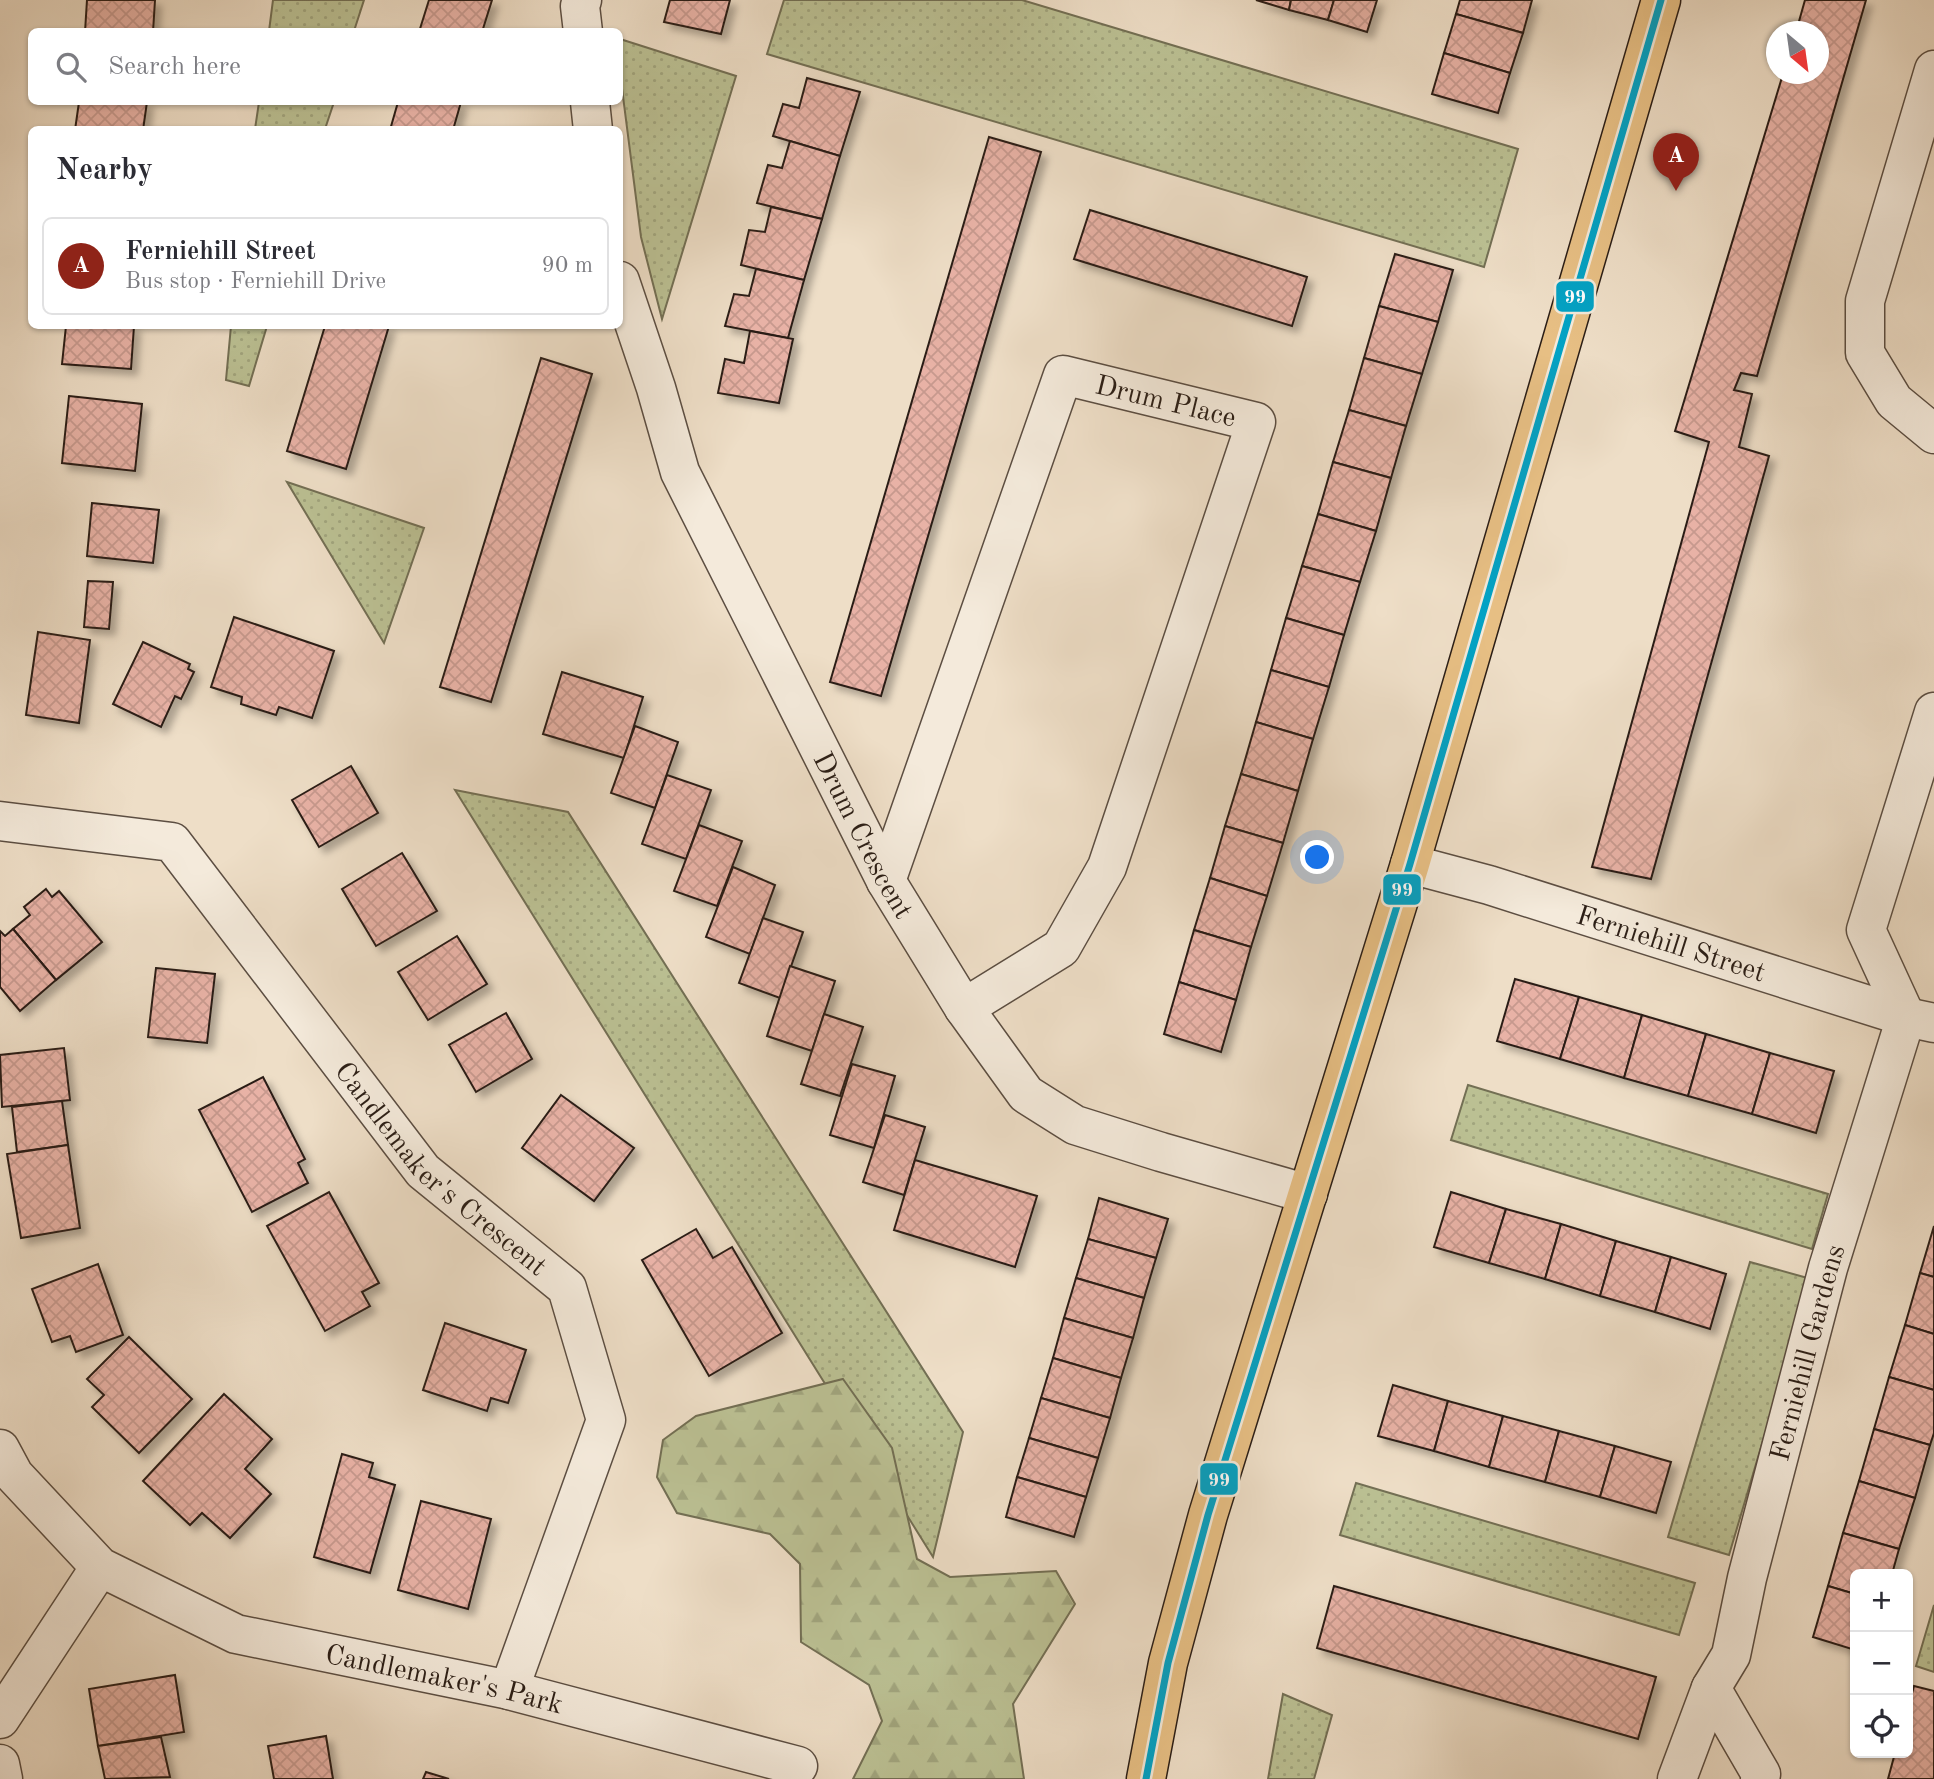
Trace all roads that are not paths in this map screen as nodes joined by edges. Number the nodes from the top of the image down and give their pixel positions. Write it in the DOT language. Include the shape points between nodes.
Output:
graph roads {
  1 [pos="582,0"];
  2 [pos="1661,0"];
  3 [pos="583,28"];
  4 [pos="1934,70"];
  5 [pos="590,105"];
  6 [pos="593,126"];
  7 [pos="623,290"];
  8 [pos="1934,434"];
  9 [pos="1934,712"];
  10 [pos="0,821"];
  11 [pos="1410,864"];
  12 [pos="886,881"];
  13 [pos="964,1008"];
  14 [pos="1920,1020"];
  15 [pos="1308,1194"];
  16 [pos="0,1449"];
  17 [pos="100,1567"];
  18 [pos="1711,1688"];
  19 [pos="509,1690"];
  20 [pos="0,1719"];
  21 [pos="0,1764"];
  22 [pos="798,1766"];
  23 [pos="3,1779"];
  24 [pos="1146,1779"];
  25 [pos="1677,1779"];
  26 [pos="1760,1779"];
  1 -- 3 [label="street"];
  2 -- 11 [label="main road"];
  4 -- 8 [label="street" via="1865,301 1865,353 1894,401"];
  5 -- 6 [label="street"];
  7 -- 12 [label="street, Drum Crescent" via="680,472"];
  9 -- 14 [label="street" via="1866,930"];
  10 -- 19 [label="street, Candlemaker's Crescent" via="172,842 424,1171 568,1288 606,1420"];
  11 -- 14 [label="street, Ferniehill Street"];
  11 -- 15 [label="main road"];
  12 -- 13 [label="street, Drum Crescent"];
  12 -- 13 [label="street, Drum Place" via="1063,375 1256,422 1107,867 1061,948"];
  13 -- 15 [label="street, Drum Crescent" via="1026,1094 1075,1125"];
  14 -- 18 [label="street, Ferniehill Gardens" via="1828,1268 1731,1655"];
  15 -- 24 [label="main road" via="1208,1515 1168,1663"];
  16 -- 17 [label="street, Candlemaker's Park" via="14,1475"];
  17 -- 19 [label="street, Candlemaker's Park" via="236,1634"];
  17 -- 20 [label="street"];
  18 -- 25 [label="street, Ferniehill Gardens"];
  18 -- 26 [label="street"];
  19 -- 22 [label="street, Candlemaker's Park"];
  21 -- 23 [label="street"];
}
